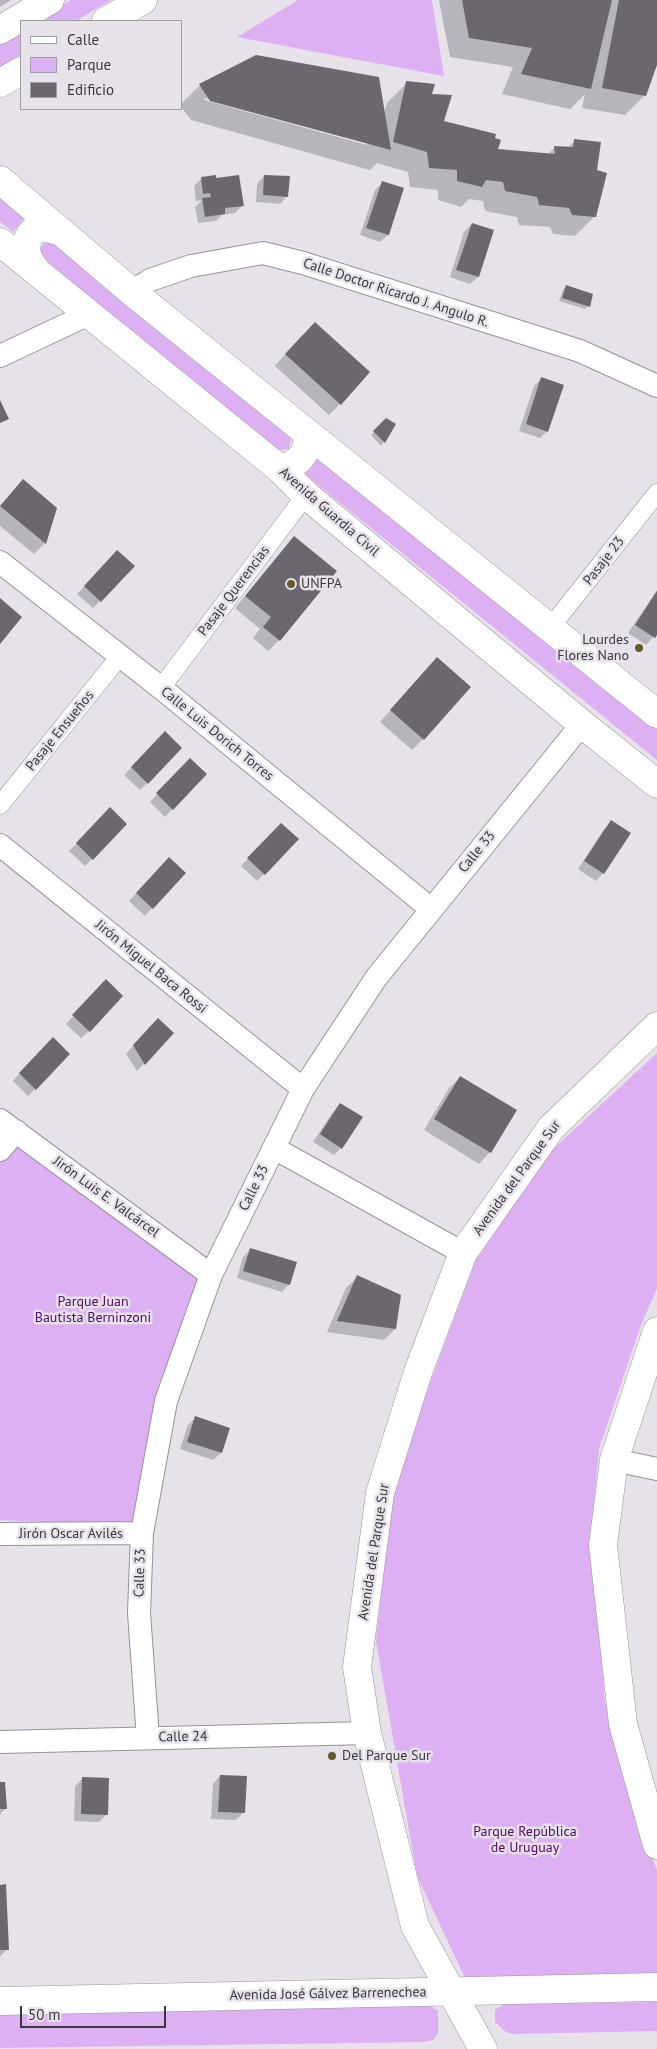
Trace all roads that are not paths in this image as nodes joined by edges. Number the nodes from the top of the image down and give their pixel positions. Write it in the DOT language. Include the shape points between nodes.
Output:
graph roads {
  1 [pos="50,0"];
  2 [pos="143,0"];
  3 [pos="108,20"];
  4 [pos="0,30"];
  5 [pos="20,72"];
  6 [pos="0,83"];
  7 [pos="0,180"];
  8 [pos="62,232"];
  9 [pos="0,242"];
  10 [pos="40,274"];
  11 [pos="132,292"];
  12 [pos="90,314"];
  13 [pos="0,356"];
  14 [pos="657,386"];
  15 [pos="306,432"];
  16 [pos="280,469"];
  17 [pos="657,493"];
  18 [pos="306,494"];
  19 [pos="0,562"];
  20 [pos="550,628"];
  21 [pos="120,656"];
  22 [pos="161,688"];
  23 [pos="657,714"];
  24 [pos="582,724"];
  25 [pos="657,784"];
  26 [pos="0,805"];
  27 [pos="0,845"];
  28 [pos="431,909"];
  29 [pos="657,1026"];
  30 [pos="303,1089"];
  31 [pos="8,1125"];
  32 [pos="274,1148"];
  33 [pos="0,1150"];
  34 [pos="463,1253"];
  35 [pos="211,1275"];
  36 [pos="657,1331"];
  37 [pos="614,1460"];
  38 [pos="657,1468"];
  39 [pos="142,1533"];
  40 [pos="0,1534"];
  41 [pos="367,1733"];
  42 [pos="148,1738"];
  43 [pos="0,1742"];
  44 [pos="657,1845"];
  45 [pos="657,1987"];
  46 [pos="449,1991"];
  47 [pos="0,2000"];
  48 [pos="483,2049"];
  1 -- 4 [label="main road"];
  2 -- 3 [label="main road"];
  5 -- 6 [label="main road"];
  7 -- 8 [label="main road"];
  8 -- 10 [label="main road" via="40,228 29,236 27,255"];
  8 -- 11 [label="main road"];
  9 -- 10 [label="main road, Avenida Guardia Civil"];
  10 -- 12 [label="main road, Avenida Guardia Civil"];
  11 -- 14 [label="street, Calle Doctor Ricardo J. Angulo R." via="150,280 192,266 263,253 580,351"];
  11 -- 15 [label="main road"];
  12 -- 13 [label="street"];
  12 -- 16 [label="main road, Avenida Guardia Civil"];
  15 -- 16 [label="main road" via="307,447 303,455 290,467"];
  15 -- 20 [label="main road"];
  16 -- 18 [label="main road, Avenida Guardia Civil"];
  17 -- 20 [label="street, Pasaje 23"];
  18 -- 22 [label="street, Pasaje Querencias"];
  18 -- 24 [label="main road, Avenida Guardia Civil"];
  19 -- 21 [label="street, Calle Luis Dorich Torres"];
  20 -- 23 [label="main road"];
  21 -- 22 [label="street, Calle Luis Dorich Torres"];
  21 -- 26 [label="street, Pasaje Ensueños"];
  22 -- 28 [label="street, Calle Luis Dorich Torres"];
  24 -- 25 [label="main road, Avenida Guardia Civil"];
  24 -- 28 [label="street, Calle 33"];
  27 -- 30 [label="street, Jirón Miguel Baca Rossi"];
  28 -- 30 [label="street, Calle 33" via="376,978"];
  29 -- 34 [label="main road, Avenida del Parque Sur" via="551,1128"];
  30 -- 32 [label="street, Calle 33"];
  31 -- 33 [label="street"];
  31 -- 35 [label="street, Jirón Luis E. Valcárcel"];
  32 -- 34 [label="street"];
  32 -- 35 [label="street, Calle 33"];
  34 -- 41 [label="main road, Avenida del Parque Sur" via="418,1372 380,1493 358,1667"];
  35 -- 39 [label="street, Calle 33" via="166,1401"];
  36 -- 37 [label="main road"];
  37 -- 38 [label="street"];
  37 -- 44 [label="main road" via="603,1545 609,1601 623,1724"];
  39 -- 40 [label="street, Jirón Oscar Avilés"];
  39 -- 42 [label="street, Calle 33" via="139,1613"];
  41 -- 42 [label="street, Calle 24"];
  41 -- 46 [label="main road, Avenida del Parque Sur" via="415,1926"];
  42 -- 43 [label="street, Calle 24"];
  45 -- 46 [label="main road, Avenida José Gálvez Barrenechea"];
  46 -- 47 [label="main road, Avenida José Gálvez Barrenechea"];
  46 -- 48 [label="main road, Avenida del Parque Sur"];
}
